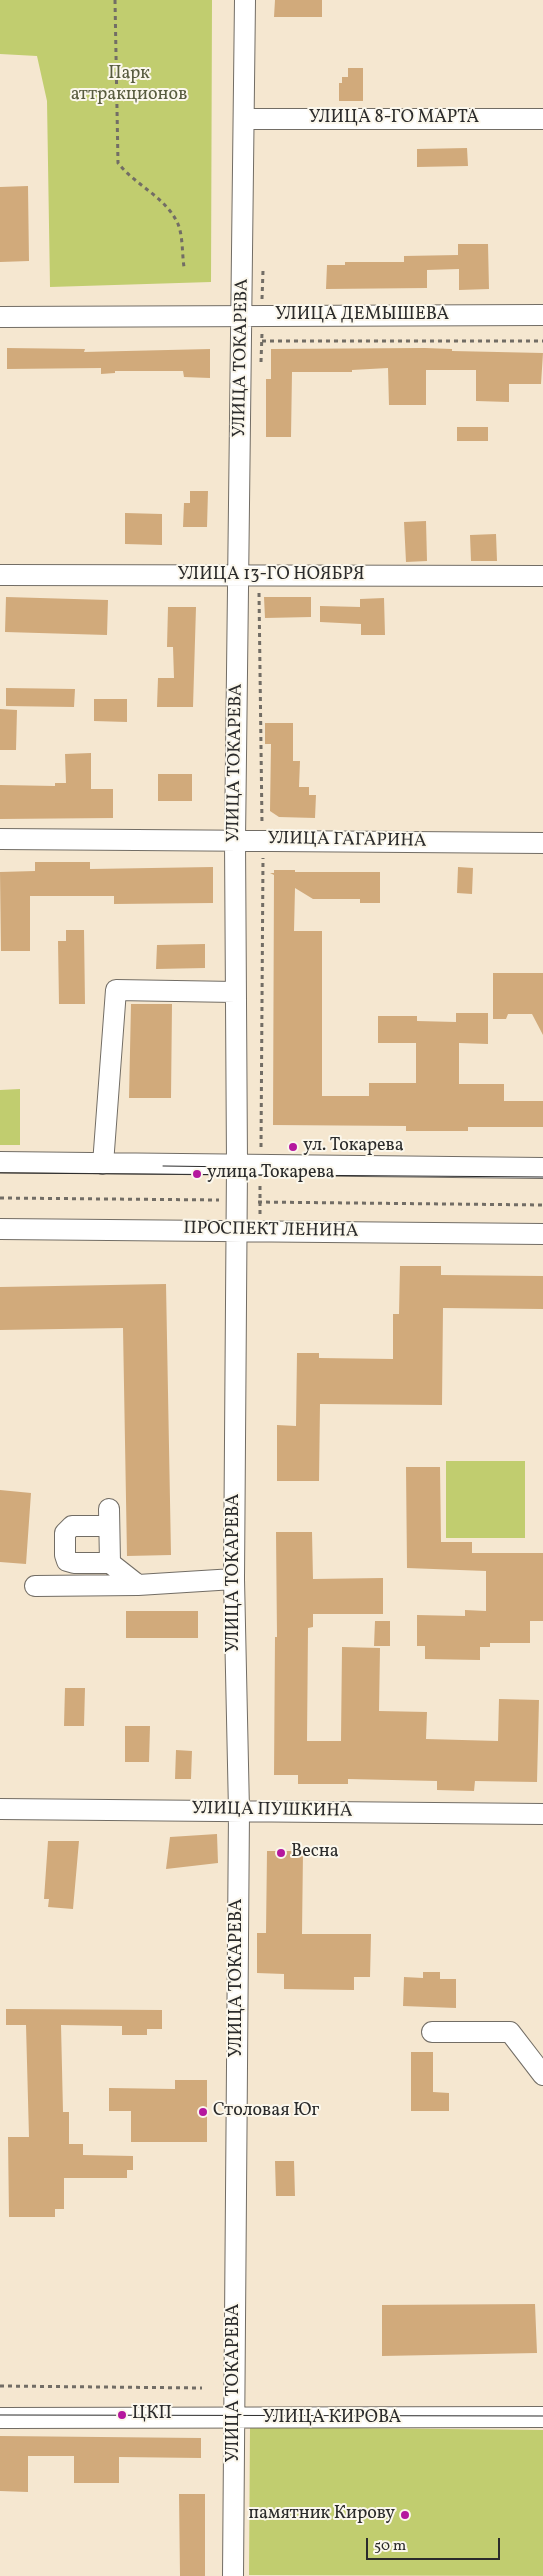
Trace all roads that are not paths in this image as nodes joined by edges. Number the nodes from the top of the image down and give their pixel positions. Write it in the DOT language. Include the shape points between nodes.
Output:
graph roads {
  1 [pos="244,0"];
  2 [pos="245,119"];
  3 [pos="543,119"];
  4 [pos="543,315"];
  5 [pos="0,317"];
  6 [pos="242,317"];
  7 [pos="0,574"];
  8 [pos="543,576"];
  9 [pos="249,577"];
  10 [pos="0,839"];
  11 [pos="235,840"];
  12 [pos="543,843"];
  13 [pos="235,992"];
  14 [pos="0,1162"];
  15 [pos="103,1164"];
  16 [pos="237,1164"];
  17 [pos="543,1168"];
  18 [pos="0,1229"];
  19 [pos="236,1231"];
  20 [pos="543,1234"];
  21 [pos="110,1563"];
  22 [pos="234,1579"];
  23 [pos="138,1585"];
  24 [pos="35,1586"];
  25 [pos="0,1809"];
  26 [pos="239,1810"];
  27 [pos="543,1814"];
  28 [pos="432,2032"];
  29 [pos="543,2075"];
  30 [pos="543,2417"];
  31 [pos="0,2418"];
  32 [pos="235,2419"];
  33 [pos="233,2576"];
  1 -- 2 [label="street, УЛИЦА ТОКАРЕВА"];
  2 -- 3 [label="street, УЛИЦА 8-ГО МАРТА"];
  2 -- 6 [label="street, УЛИЦА ТОКАРЕВА"];
  4 -- 6 [label="street, УЛИЦА ДЕМЫШЕВА"];
  5 -- 6 [label="street, УЛИЦА ДЕМЫШЕВА"];
  6 -- 9 [label="street, УЛИЦА ТОКАРЕВА"];
  7 -- 9 [label="street, УЛИЦА 13-ГО НОЯБРЯ"];
  8 -- 9 [label="street, УЛИЦА 13-ГО НОЯБРЯ"];
  9 -- 11 [label="street, УЛИЦА ТОКАРЕВА"];
  10 -- 11 [label="street, УЛИЦА ГАГАРИНА"];
  11 -- 12 [label="street, УЛИЦА ГАГАРИНА"];
  11 -- 13 [label="street, УЛИЦА ТОКАРЕВА"];
  13 -- 15 [label="street" via="116,990"];
  13 -- 16 [label="street, УЛИЦА ТОКАРЕВА"];
  14 -- 15 [label="street"];
  15 -- 16 [label="street"];
  16 -- 17 [label="street"];
  16 -- 19 [label="street, УЛИЦА ТОКАРЕВА"];
  18 -- 19 [label="street, ПРОСПЕКТ ЛЕНИНА"];
  19 -- 20 [label="street, ПРОСПЕКТ ЛЕНИНА"];
  19 -- 22 [label="street, УЛИЦА ТОКАРЕВА"];
  21 -- 21 [label="street" via="67,1561 65,1533 72,1526 109,1517"];
  21 -- 23 [label="street"];
  22 -- 23 [label="street"];
  22 -- 26 [label="street, УЛИЦА ТОКАРЕВА"];
  23 -- 24 [label="street"];
  25 -- 26 [label="street, УЛИЦА ПУШКИНА"];
  26 -- 27 [label="street, УЛИЦА ПУШКИНА"];
  26 -- 32 [label="street, УЛИЦА ТОКАРЕВА"];
  28 -- 29 [label="street" via="510,2032"];
  30 -- 32 [label="street, УЛИЦА КИРОВА"];
  31 -- 32 [label="street, УЛИЦА КИРОВА"];
  32 -- 33 [label="street, УЛИЦА ТОКАРЕВА"];
}
